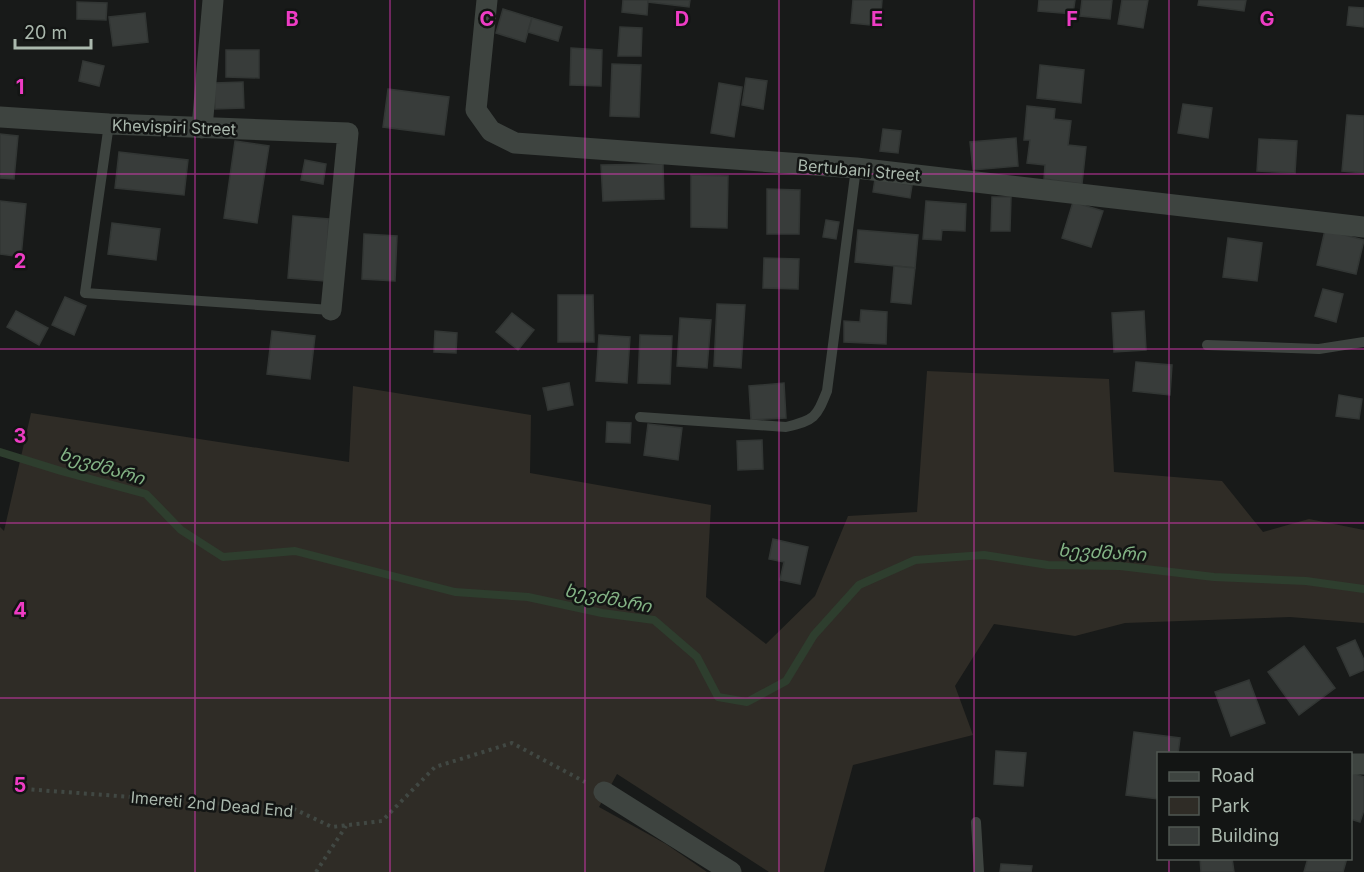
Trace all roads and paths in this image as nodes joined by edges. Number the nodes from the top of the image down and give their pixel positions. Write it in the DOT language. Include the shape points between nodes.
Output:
graph roads {
  1 [pos="213,0"];
  2 [pos="487,0"];
  3 [pos="0,117"];
  4 [pos="110,124"];
  5 [pos="202,128"];
  6 [pos="856,168"];
  7 [pos="1364,227"];
  8 [pos="331,310"];
  9 [pos="1364,342"];
  10 [pos="1207,345"];
  11 [pos="640,417"];
  12 [pos="24,789"];
  13 [pos="604,792"];
  14 [pos="976,822"];
  15 [pos="347,825"];
  16 [pos="316,872"];
  17 [pos="731,872"];
  18 [pos="979,872"];
  1 -- 5 [label="street"];
  2 -- 6 [label="street, Bertubani Street" via="476,110 490,131 515,143"];
  3 -- 4 [label="street, Khevispiri Street"];
  4 -- 5 [label="street, Khevispiri Street"];
  4 -- 8 [label="lane" via="85,293"];
  5 -- 8 [label="street, Khevispiri Street" via="348,134"];
  6 -- 7 [label="street, Bertubani Street"];
  6 -- 11 [label="lane" via="827,391 818,413 804,423 786,427"];
  9 -- 10 [label="lane" via="1319,349"];
  12 -- 15 [label="path, Imereti 2nd Dead End" via="294,809 332,827"];
  13 -- 15 [label="path, Imereti 2nd Dead End" via="512,743 435,767 382,821"];
  13 -- 17 [label="street"];
  14 -- 18 [label="lane"];
  15 -- 16 [label="path"];
}
